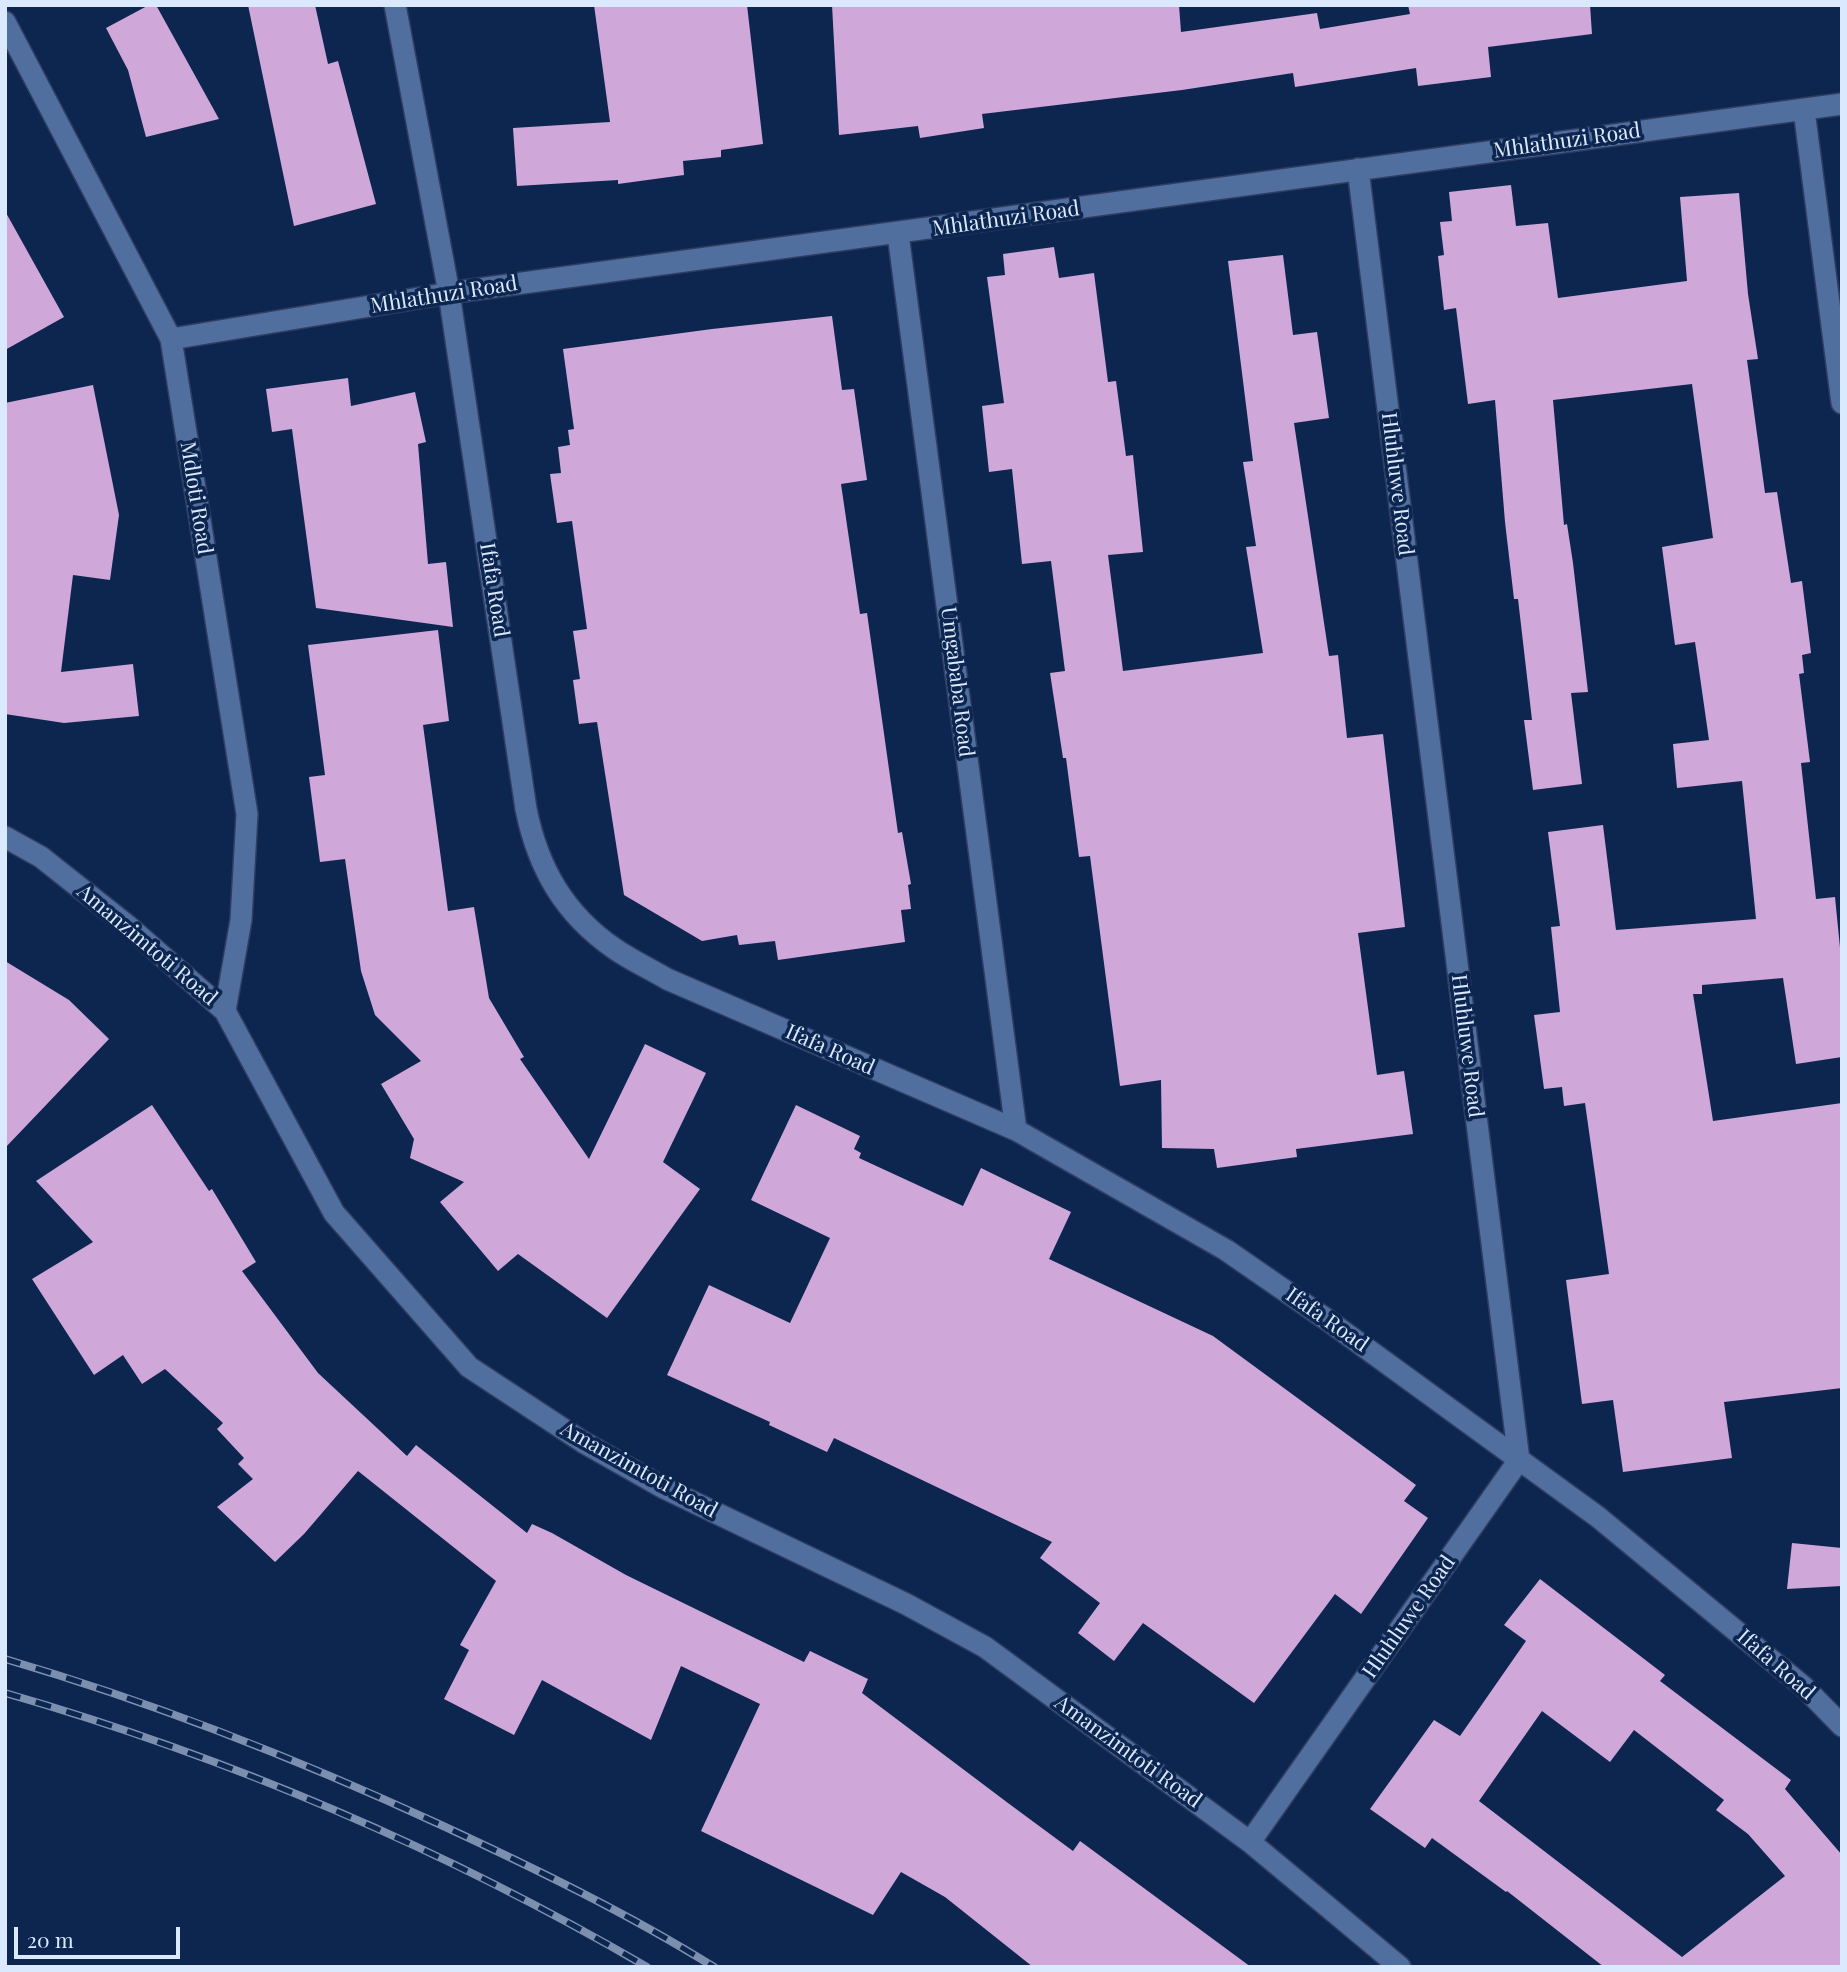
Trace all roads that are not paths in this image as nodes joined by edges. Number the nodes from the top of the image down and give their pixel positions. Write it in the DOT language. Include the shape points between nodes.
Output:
graph roads {
  1 [pos="395,5"];
  2 [pos="5,22"];
  3 [pos="1842,104"];
  4 [pos="1804,110"];
  5 [pos="1358,169"];
  6 [pos="898,234"];
  7 [pos="449,293"];
  8 [pos="170,339"];
  9 [pos="1842,403"];
  10 [pos="5,837"];
  11 [pos="225,1011"];
  12 [pos="1016,1130"];
  13 [pos="1519,1460"];
  14 [pos="1842,1726"];
  15 [pos="1250,1842"];
  16 [pos="1400,1967"];
  1 -- 7 [label="street, Ifafa Road"];
  2 -- 8 [label="street, Mdloti Road"];
  3 -- 4 [label="street, Mhlathuzi Road"];
  4 -- 5 [label="street, Mhlathuzi Road"];
  4 -- 9 [label="street"];
  5 -- 6 [label="street, Mhlathuzi Road"];
  5 -- 13 [label="street, Hluhluwe Road"];
  6 -- 7 [label="street, Mhlathuzi Road"];
  6 -- 12 [label="street, Umgababa Road"];
  7 -- 8 [label="street, Mhlathuzi Road"];
  7 -- 12 [label="street, Ifafa Road" via="526,809 550,881 575,913 614,948 667,979"];
  8 -- 11 [label="street, Mdloti Road" via="247,814 241,920"];
  10 -- 11 [label="street, Amanzimtoti Road" via="41,858 128,926"];
  11 -- 15 [label="street, Amanzimtoti Road" via="334,1213 469,1367 583,1442 664,1488 985,1647"];
  12 -- 13 [label="street, Ifafa Road" via="1226,1250"];
  13 -- 14 [label="street, Ifafa Road" via="1685,1586 1804,1687"];
  13 -- 15 [label="street, Hluhluwe Road"];
  15 -- 16 [label="street, Amanzimtoti Road"];
}
